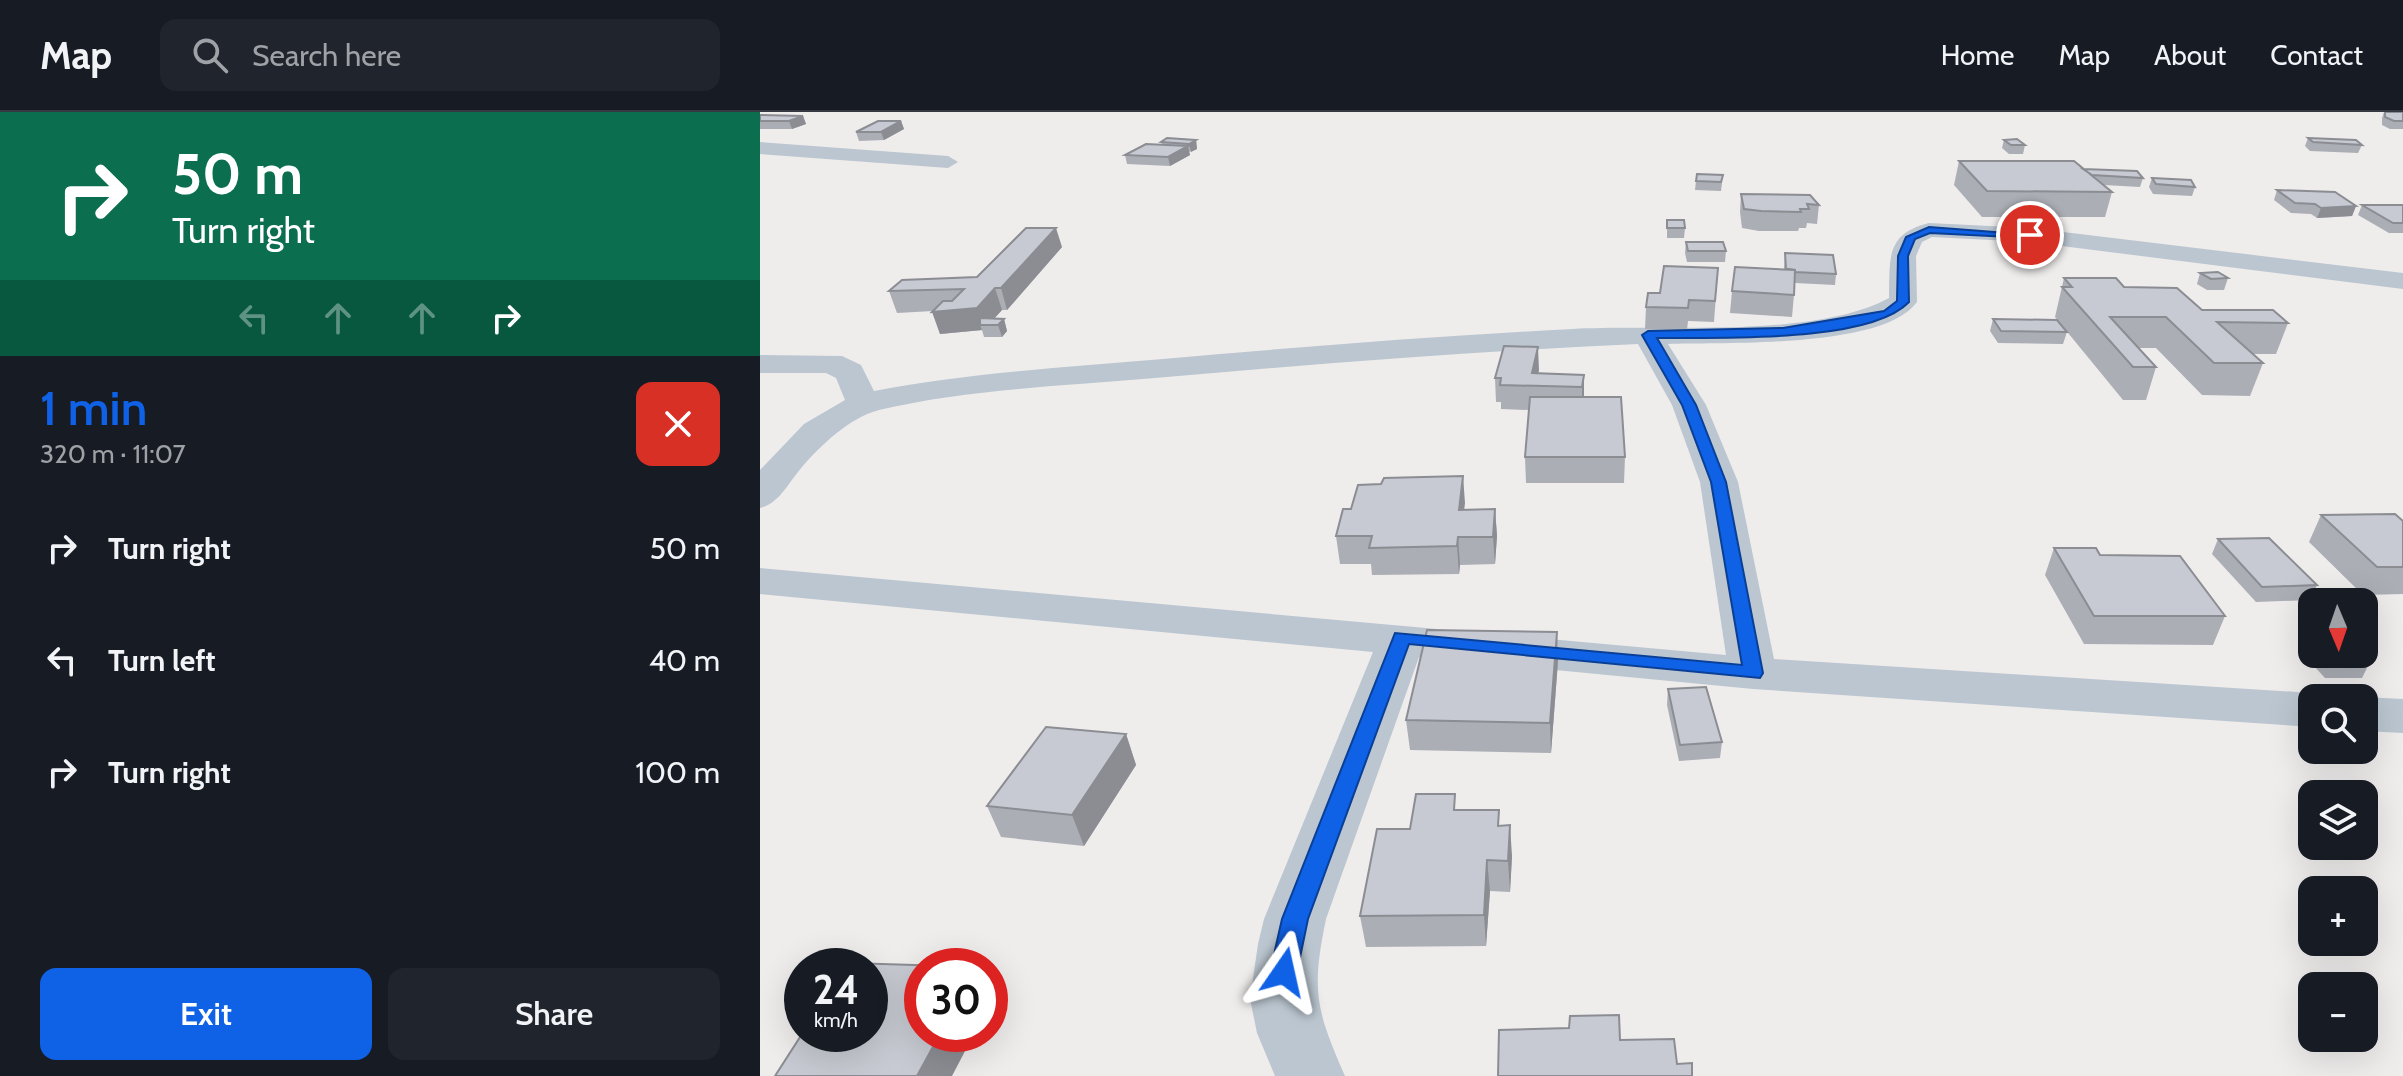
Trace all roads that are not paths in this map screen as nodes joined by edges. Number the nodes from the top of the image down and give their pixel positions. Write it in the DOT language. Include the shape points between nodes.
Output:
graph roads {
  1 [pos="760,148"];
  2 [pos="948,162"];
  3 [pos="2403,281"];
  4 [pos="1648,335"];
  5 [pos="760,364"];
  6 [pos="863,404"];
  7 [pos="760,496"];
  8 [pos="760,581"];
  9 [pos="1402,638"];
  10 [pos="1753,673"];
  11 [pos="2298,709"];
  12 [pos="2378,715"];
  13 [pos="2403,716"];
  14 [pos="1310,1076"];
  1 -- 2 [label="street"];
  3 -- 4 [label="street" via="2030,235 1929,230 1911,237 1903,256 1903,302 1888,313 1783,332"];
  4 -- 6 [label="street" via="1356,351 999,382"];
  4 -- 10 [label="street" via="1689,405 1719,482"];
  5 -- 6 [label="street" via="831,363 850,372"];
  6 -- 7 [label="street" via="812,433"];
  8 -- 9 [label="street"];
  9 -- 10 [label="street"];
  9 -- 14 [label="street" via="1287,950 1280,994 1291,1036"];
  10 -- 11 [label="street"];
  12 -- 13 [label="street"];
}
